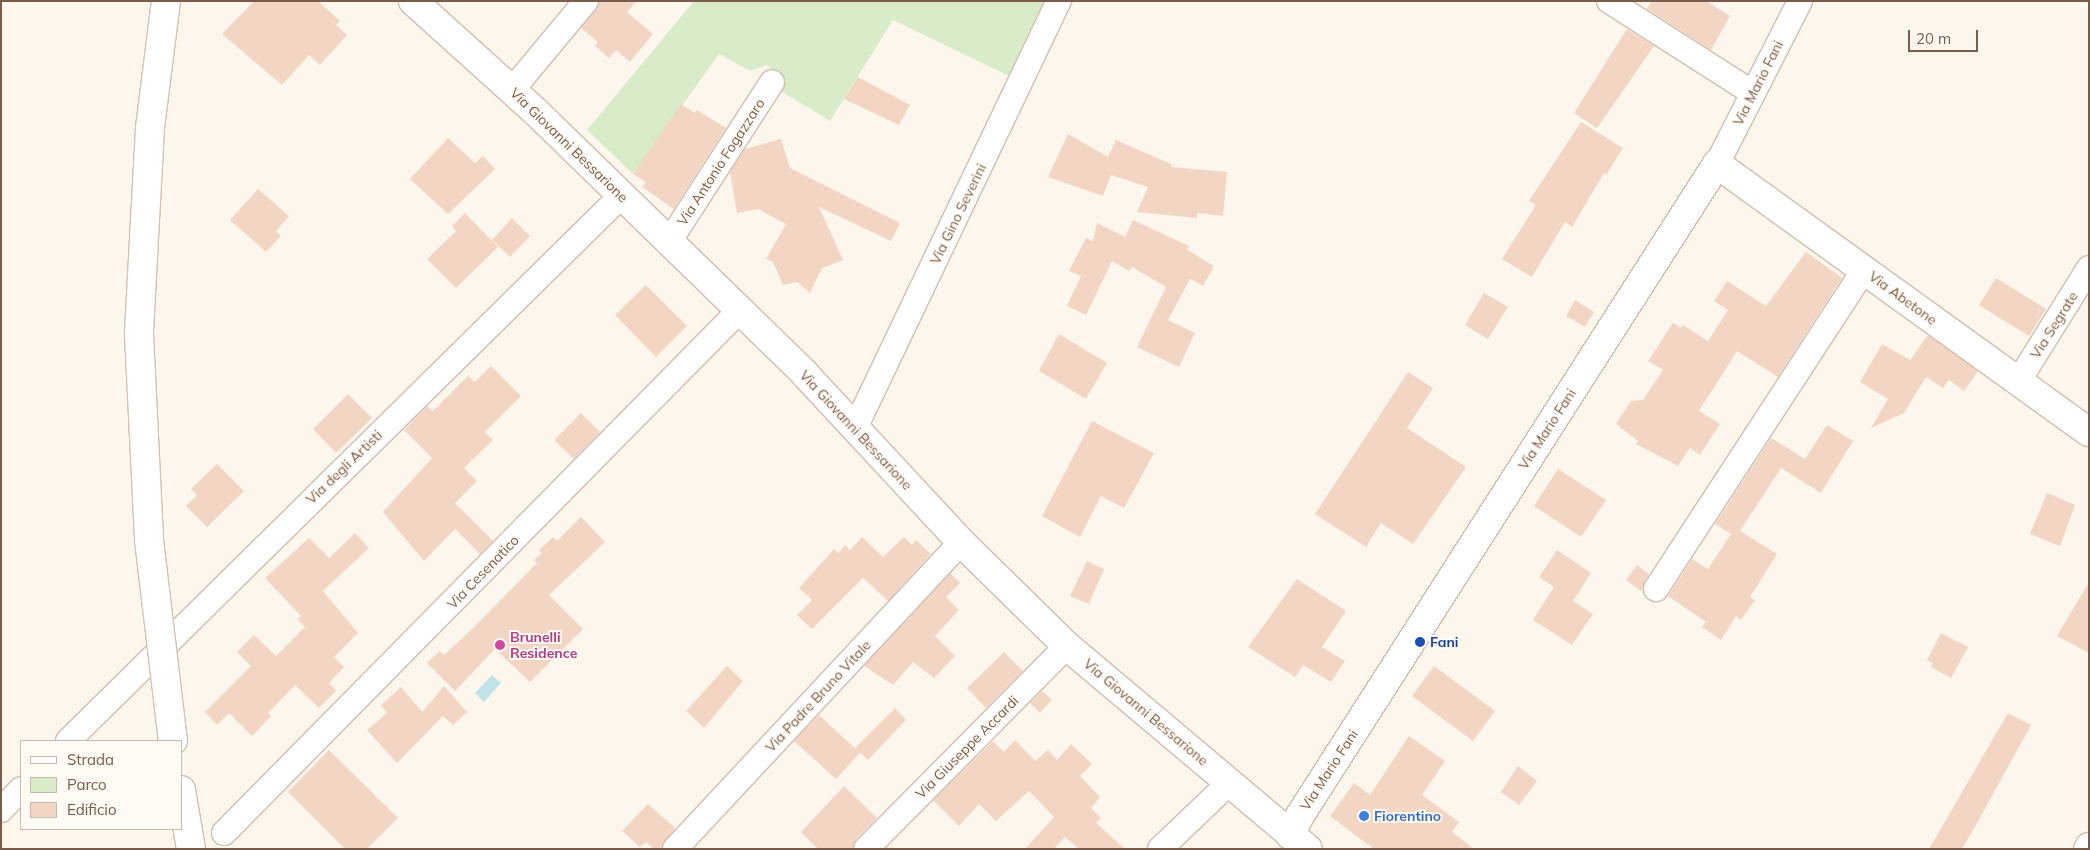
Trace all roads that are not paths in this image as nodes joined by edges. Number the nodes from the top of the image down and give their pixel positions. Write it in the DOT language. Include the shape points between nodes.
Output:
graph roads {
  1 [pos="166,1"];
  2 [pos="586,1"];
  3 [pos="1059,1"];
  4 [pos="1609,1"];
  5 [pos="1800,1"];
  6 [pos="422,4"];
  7 [pos="772,82"];
  8 [pos="512,90"];
  9 [pos="1753,93"];
  10 [pos="1717,164"];
  11 [pos="622,195"];
  12 [pos="669,242"];
  13 [pos="2089,268"];
  14 [pos="1864,270"];
  15 [pos="740,310"];
  16 [pos="2018,382"];
  17 [pos="856,426"];
  18 [pos="2089,432"];
  19 [pos="961,542"];
  20 [pos="1656,589"];
  21 [pos="1067,646"];
  22 [pos="69,740"];
  23 [pos="173,740"];
  24 [pos="1229,783"];
  25 [pos="20,790"];
  26 [pos="182,796"];
  27 [pos="1,810"];
  28 [pos="224,833"];
  29 [pos="1293,844"];
  30 [pos="191,849"];
  31 [pos="675,849"];
  32 [pos="866,849"];
  33 [pos="1160,849"];
  1 -- 23 [label="street, bridge" via="150,128 139,334 150,540"];
  2 -- 8 [label="street"];
  3 -- 17 [label="street, Via Gino Severini"];
  4 -- 9 [label="street"];
  5 -- 9 [label="street, Via Mario Fani"];
  6 -- 8 [label="street, Via Giovanni Bessarione"];
  7 -- 12 [label="street, Via Antonio Fogazzaro"];
  8 -- 11 [label="street, Via Giovanni Bessarione"];
  9 -- 10 [label="street, Via Mario Fani"];
  10 -- 14 [label="street, Via Abetone"];
  10 -- 29 [label="street, Via Mario Fani" via="1298,817"];
  11 -- 12 [label="street, Via Giovanni Bessarione"];
  11 -- 22 [label="street, Via degli Artisti"];
  12 -- 15 [label="street, Via Giovanni Bessarione"];
  13 -- 16 [label="street, Via Segrate"];
  14 -- 16 [label="street, Via Abetone"];
  14 -- 20 [label="street"];
  15 -- 17 [label="street, Via Giovanni Bessarione"];
  15 -- 28 [label="street, Via Cesenatico"];
  16 -- 18 [label="street, Via Abetone"];
  17 -- 19 [label="street, Via Giovanni Bessarione"];
  19 -- 21 [label="street, Via Giovanni Bessarione"];
  19 -- 31 [label="street, Via Padre Bruno Vitale"];
  21 -- 24 [label="street, Via Giovanni Bessarione"];
  21 -- 32 [label="street, Via Giuseppe Accardi"];
  24 -- 29 [label="street, Via Giovanni Bessarione"];
  24 -- 33 [label="street"];
  25 -- 27 [label="street"];
  26 -- 30 [label="street"];
}
